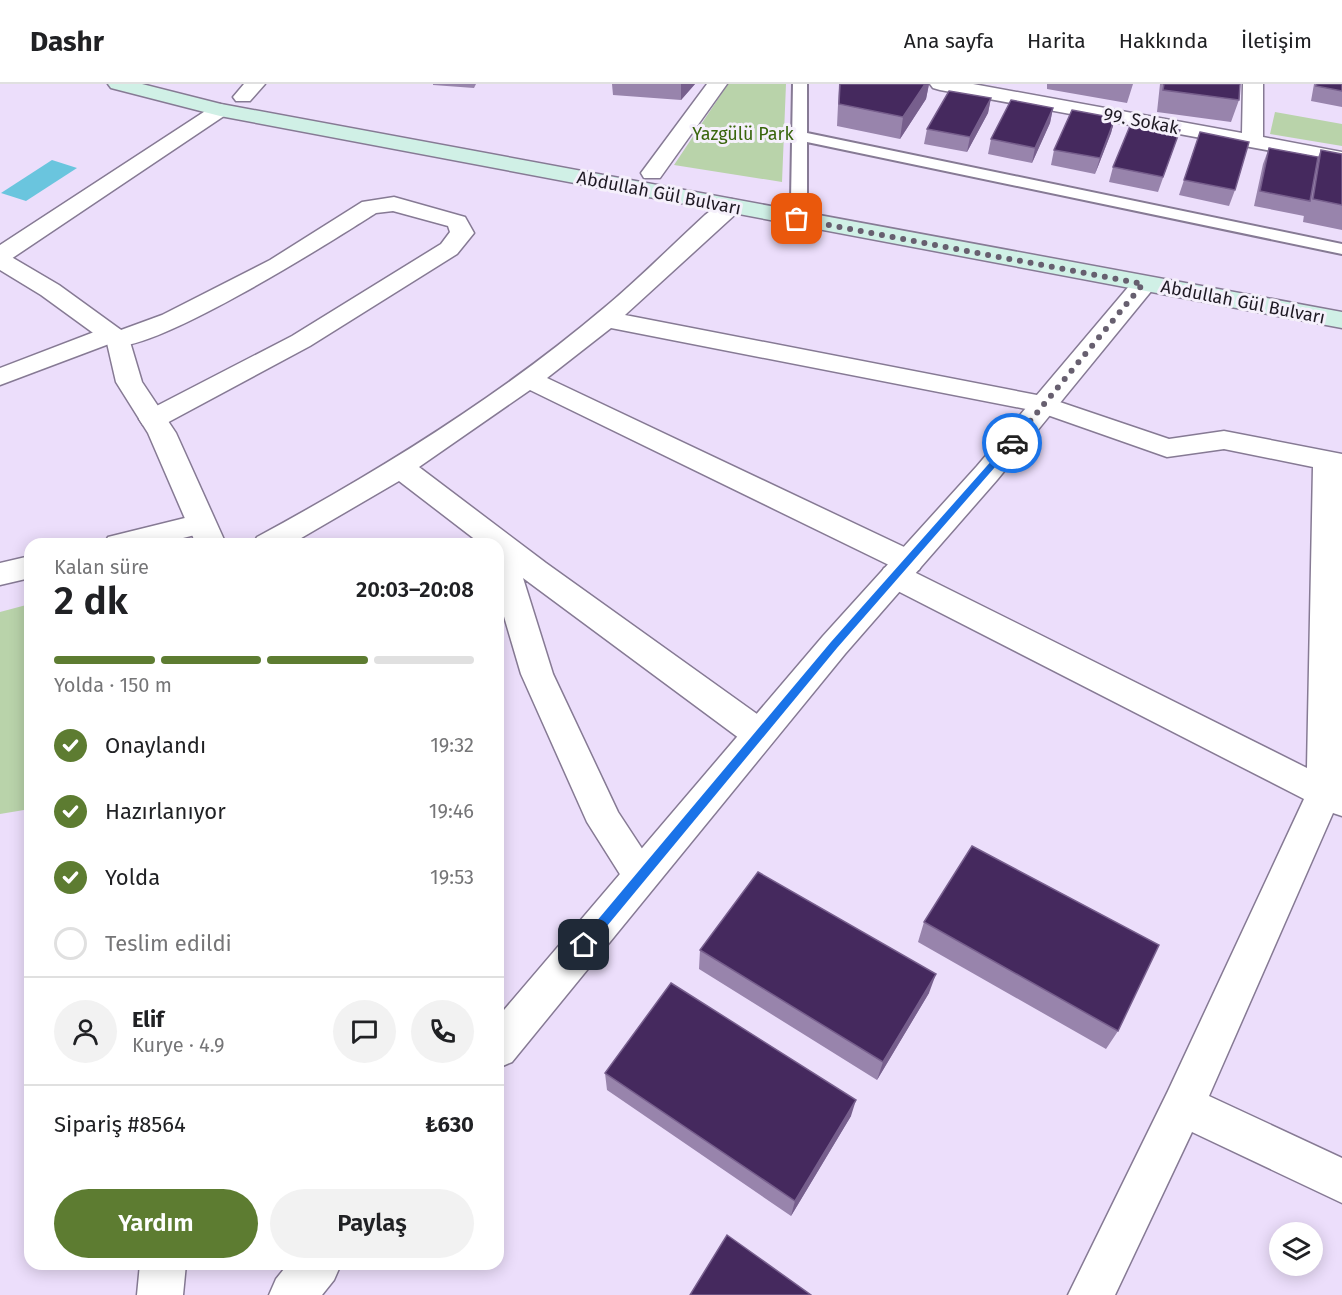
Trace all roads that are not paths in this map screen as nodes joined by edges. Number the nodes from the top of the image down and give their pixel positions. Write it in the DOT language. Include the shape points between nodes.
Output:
graph roads {
  1 [pos="118,84"];
  2 [pos="188,84"];
  3 [pos="717,84"];
  4 [pos="800,84"];
  5 [pos="940,84"];
  6 [pos="1253,84"];
  7 [pos="997,89"];
  8 [pos="249,91"];
  9 [pos="220,110"];
  10 [pos="800,136"];
  11 [pos="1252,142"];
  12 [pos="1342,158"];
  13 [pos="652,173"];
  14 [pos="799,200"];
  15 [pos="731,206"];
  16 [pos="1342,249"];
  17 [pos="0,258"];
  18 [pos="1143,284"];
  19 [pos="1342,300"];
  20 [pos="605,320"];
  21 [pos="1342,320"];
  22 [pos="115,337"];
  23 [pos="0,377"];
  24 [pos="528,379"];
  25 [pos="1042,404"];
  26 [pos="153,419"];
  27 [pos="1334,461"];
  28 [pos="400,467"];
  29 [pos="206,534"];
  30 [pos="171,538"];
  31 [pos="279,538"];
  32 [pos="492,538"];
  33 [pos="504,547"];
  34 [pos="504,565"];
  35 [pos="24,568"];
  36 [pos="901,569"];
  37 [pos="0,574"];
  38 [pos="759,734"];
  39 [pos="1333,797"];
  40 [pos="641,876"];
  41 [pos="504,1041"];
  42 [pos="1183,1106"];
  43 [pos="1342,1180"];
  44 [pos="162,1270"];
  45 [pos="313,1270"];
  46 [pos="160,1295"];
  47 [pos="292,1295"];
  48 [pos="1091,1295"];
  1 -- 9 [label="main road, Abdullah Gül Bulvarı"];
  2 -- 8 [label="main road, Abdullah Gül Bulvarı"];
  3 -- 13 [label="street"];
  4 -- 10 [label="lane"];
  5 -- 7 [label="street, 99. Sokak"];
  6 -- 11 [label="street"];
  7 -- 11 [label="street, 99. Sokak"];
  8 -- 13 [label="main road, Abdullah Gül Bulvarı"];
  9 -- 15 [label="main road, Abdullah Gül Bulvarı"];
  9 -- 17 [label="street"];
  10 -- 14 [label="lane"];
  10 -- 16 [label="lane"];
  11 -- 12 [label="street, 99. Sokak"];
  13 -- 14 [label="main road, Abdullah Gül Bulvarı"];
  14 -- 19 [label="main road, Abdullah Gül Bulvarı"];
  15 -- 18 [label="main road, Abdullah Gül Bulvarı"];
  15 -- 20 [label="street"];
  17 -- 22 [label="street"];
  18 -- 21 [label="main road, Abdullah Gül Bulvarı"];
  18 -- 25 [label="street"];
  20 -- 24 [label="street"];
  20 -- 25 [label="street"];
  22 -- 23 [label="street"];
  22 -- 26 [label="street" via="129,382"];
  22 -- 26 [label="street" via="171,320 278,265 370,207 394,204 457,222 462,232 449,249 301,341"];
  24 -- 28 [label="street"];
  24 -- 36 [label="street"];
  25 -- 27 [label="street" via="1167,448 1224,440"];
  25 -- 36 [label="street" via="987,473"];
  26 -- 29 [label="street"];
  27 -- 39 [label="street"];
  28 -- 31 [label="street" via="352,499"];
  28 -- 32 [label="street"];
  29 -- 30 [label="street"];
  33 -- 38 [label="street"];
  34 -- 40 [label="street" via="537,674 605,822"];
  35 -- 37 [label="street"];
  36 -- 38 [label="street"];
  36 -- 39 [label="street"];
  38 -- 40 [label="street"];
  39 -- 42 [label="street"];
  40 -- 41 [label="street"];
  42 -- 43 [label="street"];
  42 -- 48 [label="street"];
  44 -- 46 [label="street"];
  45 -- 47 [label="street"];
}
